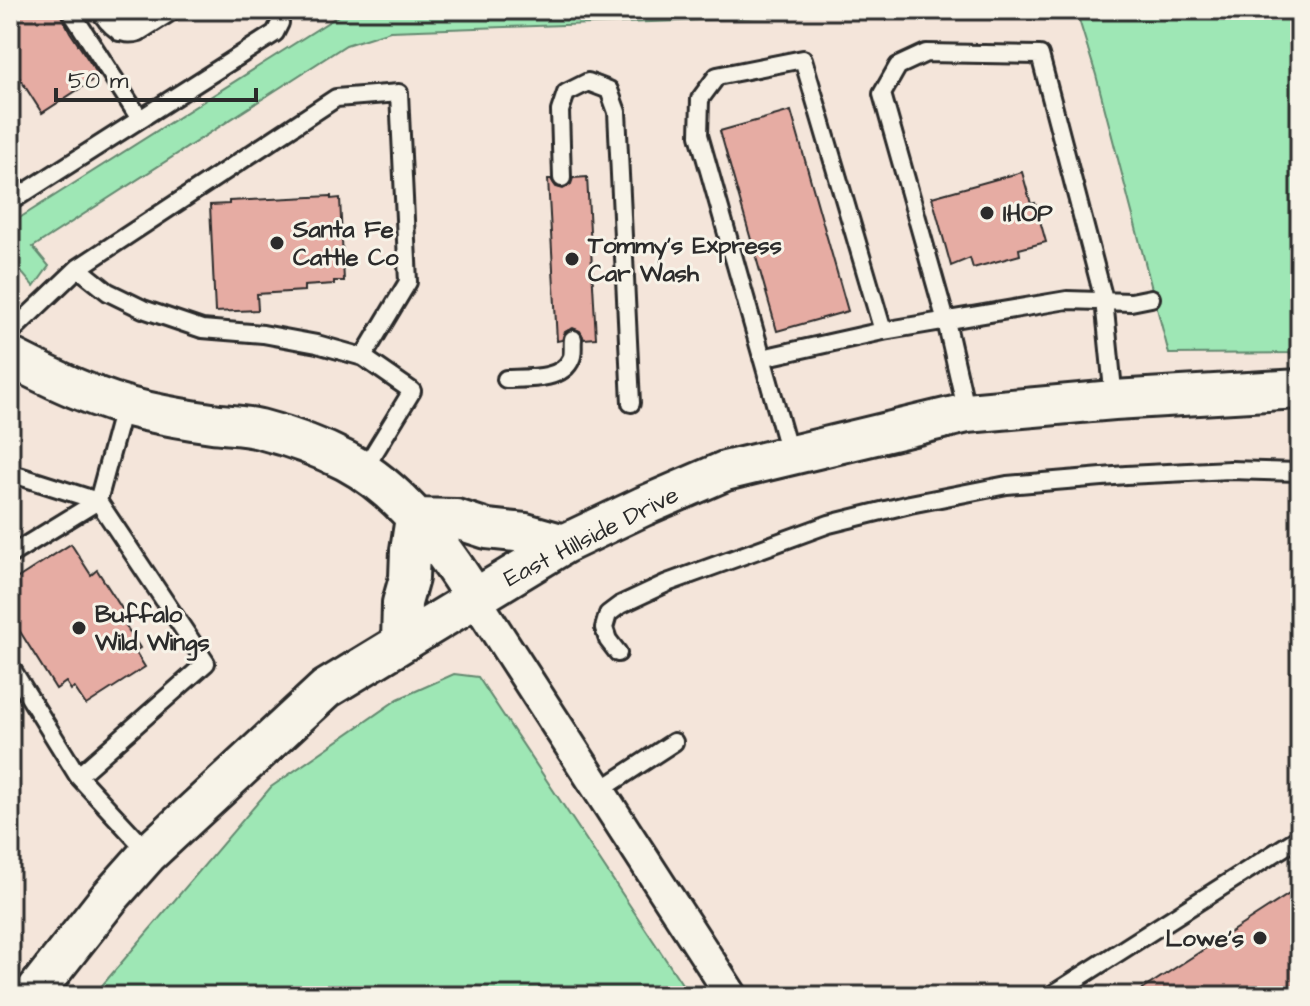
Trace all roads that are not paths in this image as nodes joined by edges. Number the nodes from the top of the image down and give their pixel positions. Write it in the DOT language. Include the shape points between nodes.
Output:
graph roads {
  1 [pos="70,10"];
  2 [pos="125,10"];
  3 [pos="152,10"];
  4 [pos="174,10"];
  5 [pos="279,10"];
  6 [pos="105,17"];
  7 [pos="140,119"];
  8 [pos="562,178"];
  9 [pos="12,201"];
  10 [pos="78,268"];
  11 [pos="1151,298"];
  12 [pos="1104,300"];
  13 [pos="946,321"];
  14 [pos="883,331"];
  15 [pos="10,333"];
  16 [pos="573,339"];
  17 [pos="17,356"];
  18 [pos="363,357"];
  19 [pos="762,358"];
  20 [pos="506,379"];
  21 [pos="1300,389"];
  22 [pos="1114,400"];
  23 [pos="631,403"];
  24 [pos="124,405"];
  25 [pos="967,413"];
  26 [pos="790,456"];
  27 [pos="363,472"];
  28 [pos="1300,472"];
  29 [pos="11,474"];
  30 [pos="98,501"];
  31 [pos="415,518"];
  32 [pos="564,544"];
  33 [pos="10,555"];
  34 [pos="474,597"];
  35 [pos="401,642"];
  36 [pos="618,653"];
  37 [pos="10,666"];
  38 [pos="674,742"];
  39 [pos="78,776"];
  40 [pos="599,791"];
  41 [pos="1300,837"];
  42 [pos="149,853"];
  43 [pos="32,996"];
  44 [pos="732,996"];
  45 [pos="1050,996"];
  1 -- 7 [label="lane"];
  2 -- 6 [label="lane"];
  3 -- 6 [label="lane"];
  4 -- 6 [label="lane" via="133,34"];
  5 -- 7 [label="lane" via="275,33"];
  7 -- 9 [label="lane"];
  8 -- 23 [label="lane" via="560,111 566,93 588,82 609,90 617,112"];
  10 -- 15 [label="lane"];
  10 -- 18 [label="lane" via="108,292 202,329 263,334"];
  10 -- 18 [label="lane" via="336,98 399,93 408,282"];
  11 -- 12 [label="lane"];
  12 -- 13 [label="lane" via="1067,300"];
  12 -- 13 [label="lane" via="1040,55 926,53 898,66 882,94"];
  12 -- 22 [label="lane"];
  13 -- 14 [label="lane"];
  13 -- 25 [label="lane"];
  14 -- 19 [label="lane"];
  14 -- 19 [label="lane" via="803,59 717,76 700,99 699,135"];
  16 -- 20 [label="lane" via="572,358 560,372"];
  17 -- 24 [label="street" via="82,392"];
  18 -- 27 [label="lane" via="412,391"];
  19 -- 26 [label="lane"];
  21 -- 22 [label="street, East Hillside Drive"];
  22 -- 25 [label="street, East Hillside Drive"];
  24 -- 27 [label="street" via="259,429"];
  24 -- 30 [label="lane"];
  25 -- 26 [label="street, East Hillside Drive"];
  26 -- 32 [label="street, East Hillside Drive" via="725,471"];
  27 -- 31 [label="street"];
  28 -- 36 [label="lane" via="1230,470 1007,485 829,524 620,605 608,614 604,628"];
  29 -- 30 [label="lane"];
  30 -- 33 [label="lane"];
  30 -- 39 [label="lane" via="206,663"];
  31 -- 32 [label="street" via="456,519"];
  31 -- 34 [label="street" via="448,555"];
  31 -- 35 [label="street"];
  32 -- 34 [label="street, East Hillside Drive"];
  34 -- 35 [label="street, East Hillside Drive"];
  34 -- 40 [label="street"];
  35 -- 42 [label="street, East Hillside Drive" via="326,689"];
  37 -- 39 [label="lane"];
  38 -- 40 [label="lane"];
  39 -- 42 [label="lane"];
  40 -- 44 [label="street"];
  41 -- 45 [label="lane"];
  42 -- 43 [label="street, East Hillside Drive"];
}
